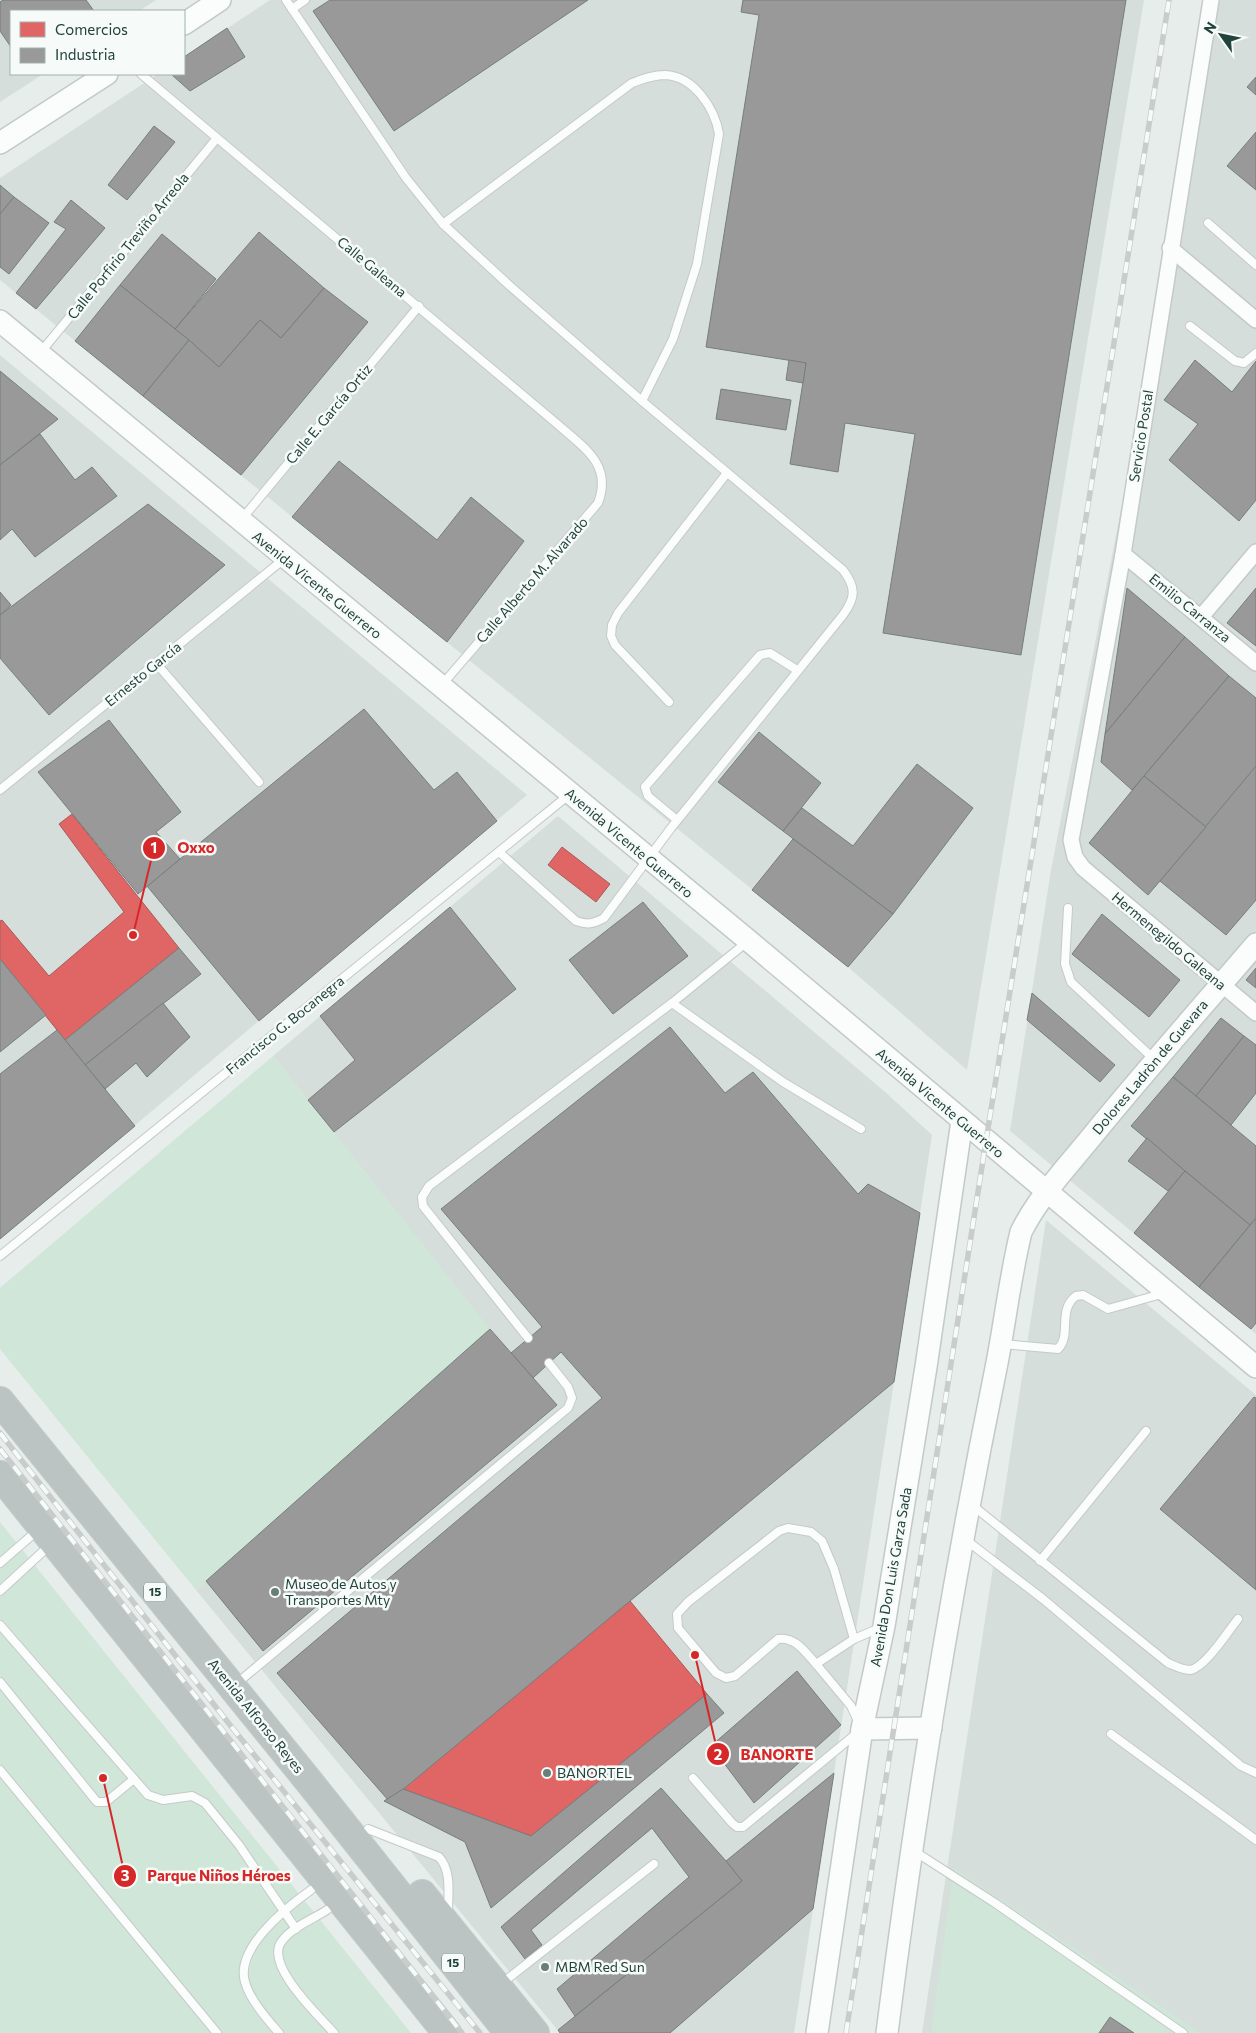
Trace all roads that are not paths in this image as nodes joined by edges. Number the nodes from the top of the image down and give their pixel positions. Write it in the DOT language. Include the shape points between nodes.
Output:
graph roads {
  1 [pos="220,0"];
  2 [pos="286,0"];
  3 [pos="305,0"];
  4 [pos="1212,0"];
  5 [pos="292,8"];
  6 [pos="185,23"];
  7 [pos="105,75"];
  8 [pos="142,75"];
  9 [pos="217,138"];
  10 [pos="0,143"];
  11 [pos="1208,223"];
  12 [pos="443,224"];
  13 [pos="1170,248"];
  14 [pos="1256,265"];
  15 [pos="419,306"];
  16 [pos="1256,319"];
  17 [pos="0,321"];
  18 [pos="1190,326"];
  19 [pos="1256,353"];
  20 [pos="39,355"];
  21 [pos="642,401"];
  22 [pos="599,466"];
  23 [pos="727,473"];
  24 [pos="239,521"];
  25 [pos="1256,552"];
  26 [pos="1123,554"];
  27 [pos="285,558"];
  28 [pos="1201,617"];
  29 [pos="156,663"];
  30 [pos="1256,663"];
  31 [pos="797,670"];
  32 [pos="440,687"];
  33 [pos="669,702"];
  34 [pos="259,782"];
  35 [pos="0,790"];
  36 [pos="570,794"];
  37 [pos="677,820"];
  38 [pos="498,852"];
  39 [pos="648,859"];
  40 [pos="1083,868"];
  41 [pos="1068,908"];
  42 [pos="748,941"];
  43 [pos="1256,944"];
  44 [pos="1221,984"];
  45 [pos="672,1003"];
  46 [pos="1256,1013"];
  47 [pos="1155,1060"];
  48 [pos="962,1121"];
  49 [pos="860,1129"];
  50 [pos="1046,1192"];
  51 [pos="0,1256"];
  52 [pos="1168,1292"];
  53 [pos="528,1338"];
  54 [pos="1001,1344"];
  55 [pos="549,1363"];
  56 [pos="1256,1366"];
  57 [pos="0,1401"];
  58 [pos="1146,1431"];
  59 [pos="0,1475"];
  60 [pos="969,1503"];
  61 [pos="48,1534"];
  62 [pos="963,1538"];
  63 [pos="1040,1561"];
  64 [pos="0,1563"];
  65 [pos="0,1591"];
  66 [pos="1238,1619"];
  67 [pos="0,1625"];
  68 [pos="884,1626"];
  69 [pos="854,1639"];
  70 [pos="816,1664"];
  71 [pos="0,1682"];
  72 [pos="232,1687"];
  73 [pos="931,1728"];
  74 [pos="862,1729"];
  75 [pos="1111,1734"];
  76 [pos="217,1746"];
  77 [pos="0,1770"];
  78 [pos="1256,1773"];
  79 [pos="693,1778"];
  80 [pos="134,1779"];
  81 [pos="311,1784"];
  82 [pos="368,1829"];
  83 [pos="1256,1840"];
  84 [pos="910,1848"];
  85 [pos="654,1864"];
  86 [pos="319,1900"];
  87 [pos="284,1911"];
  88 [pos="448,1925"];
  89 [pos="296,1929"];
  90 [pos="498,1987"];
  91 [pos="217,2033"];
  92 [pos="279,2033"];
  93 [pos="334,2033"];
  94 [pos="425,2033"];
  95 [pos="447,2033"];
  96 [pos="509,2033"];
  97 [pos="535,2033"];
  98 [pos="817,2033"];
  99 [pos="887,2033"];
  100 [pos="1183,2033"];
  1 -- 6 [label="street"];
  2 -- 5 [label="lane"];
  3 -- 5 [label="lane"];
  4 -- 13 [label="street, Servicio Postal"];
  5 -- 12 [label="lane" via="406,178"];
  7 -- 10 [label="street"];
  8 -- 9 [label="lane, Calle Galeana"];
  9 -- 15 [label="lane, Calle Galeana"];
  9 -- 20 [label="lane, Calle Porfirio Treviño Arreola"];
  11 -- 14 [label="lane"];
  12 -- 21 [label="lane"];
  12 -- 21 [label="lane" via="632,83 649,76 667,75 696,90 716,117 719,134 698,264 673,339"];
  13 -- 16 [label="street"];
  13 -- 26 [label="street, Servicio Postal"];
  15 -- 22 [label="lane, Calle Galeana" via="556,423"];
  15 -- 24 [label="lane, Calle E. García Ortiz"];
  17 -- 20 [label="street, Avenida Vicente Guerrero"];
  18 -- 19 [label="lane" via="1235,360 1244,363"];
  20 -- 24 [label="street, Avenida Vicente Guerrero"];
  21 -- 23 [label="lane"];
  22 -- 32 [label="lane, Calle Alberto M. Alvarado" via="604,484 598,503"];
  23 -- 31 [label="lane" via="852,581 855,592 852,604"];
  23 -- 33 [label="lane" via="630,596 612,625 611,636 615,645"];
  24 -- 27 [label="street, Avenida Vicente Guerrero"];
  25 -- 28 [label="street"];
  26 -- 28 [label="street, Emilio Carranza"];
  26 -- 40 [label="street, Servicio Postal" via="1071,828 1075,857"];
  27 -- 29 [label="lane, Ernesto García"];
  27 -- 32 [label="street, Avenida Vicente Guerrero"];
  28 -- 30 [label="street, Emilio Carranza"];
  29 -- 34 [label="lane"];
  29 -- 35 [label="lane, Ernesto García"];
  31 -- 37 [label="lane"];
  31 -- 37 [label="lane" via="770,653 760,655 645,787 648,796"];
  32 -- 36 [label="street, Avenida Vicente Guerrero"];
  36 -- 38 [label="lane, Francisco G. Bocanegra"];
  36 -- 39 [label="street, Avenida Vicente Guerrero"];
  37 -- 39 [label="lane"];
  38 -- 39 [label="lane" via="564,912 587,924 604,918"];
  38 -- 51 [label="lane, Francisco G. Bocanegra"];
  39 -- 42 [label="street, Avenida Vicente Guerrero"];
  40 -- 44 [label="street, Hermenegildo Galeana"];
  41 -- 47 [label="lane" via="1065,964 1071,982"];
  42 -- 45 [label="lane"];
  42 -- 48 [label="street, Avenida Vicente Guerrero"];
  43 -- 44 [label="street, Dolores Ladròn de Guevara"];
  44 -- 46 [label="street, Hermenegildo Galeana"];
  44 -- 47 [label="street, Dolores Ladròn de Guevara"];
  45 -- 49 [label="lane" via="783,1082"];
  45 -- 53 [label="lane" via="429,1186 422,1197 423,1206"];
  47 -- 50 [label="street, Dolores Ladròn de Guevara"];
  48 -- 50 [label="street, Avenida Vicente Guerrero"];
  48 -- 68 [label="street, Avenida Don Luis Garza Sada"];
  50 -- 52 [label="street, Avenida Vicente Guerrero"];
  50 -- 54 [label="street" via="1021,1232"];
  52 -- 54 [label="lane" via="1108,1308 1083,1295 1076,1296 1068,1304 1063,1342 1058,1349"];
  52 -- 56 [label="street, Avenida Vicente Guerrero"];
  54 -- 60 [label="street"];
  55 -- 72 [label="lane" via="568,1387 572,1398 568,1408"];
  57 -- 72 [label="highway, Avenida Alfonso Reyes / 15"];
  58 -- 63 [label="lane"];
  59 -- 61 [label="highway"];
  60 -- 62 [label="street"];
  60 -- 63 [label="lane"];
  61 -- 64 [label="lane"];
  61 -- 65 [label="lane"];
  61 -- 76 [label="highway"];
  62 -- 73 [label="street"];
  62 -- 78 [label="lane" via="1043,1599 1241,1766"];
  63 -- 66 [label="lane" via="1168,1662 1182,1669 1192,1670 1204,1663"];
  67 -- 80 [label="lane"];
  68 -- 69 [label="lane"];
  68 -- 74 [label="street, Avenida Don Luis Garza Sada"];
  69 -- 70 [label="lane"];
  69 -- 70 [label="lane" via="834,1569 822,1541 811,1532 794,1529 779,1531 677,1614 678,1628 722,1677 735,1676 778,1639 784,1638 800,1646"];
  70 -- 74 [label="lane" via="851,1706"];
  71 -- 80 [label="lane" via="97,1802 106,1802"];
  72 -- 81 [label="highway, Avenida Alfonso Reyes / 15"];
  73 -- 74 [label="street"];
  73 -- 84 [label="street"];
  74 -- 79 [label="lane" via="743,1826 737,1827 732,1823"];
  74 -- 98 [label="street, Avenida Don Luis Garza Sada"];
  75 -- 83 [label="lane"];
  76 -- 86 [label="highway" via="229,1787"];
  76 -- 95 [label="highway"];
  77 -- 91 [label="lane"];
  80 -- 87 [label="lane" via="148,1795 158,1800 192,1796 205,1803 240,1844"];
  81 -- 82 [label="highway" via="329,1789"];
  81 -- 96 [label="highway, Avenida Alfonso Reyes / 15"];
  82 -- 88 [label="highway"];
  82 -- 88 [label="lane" via="439,1857 444,1863 448,1871"];
  84 -- 99 [label="street"];
  84 -- 100 [label="lane"];
  85 -- 90 [label="lane"];
  86 -- 87 [label="lane"];
  86 -- 89 [label="lane"];
  86 -- 94 [label="highway"];
  87 -- 89 [label="lane"];
  87 -- 92 [label="lane" via="252,1946 243,1972 250,1993"];
  88 -- 90 [label="highway"];
  89 -- 93 [label="lane" via="281,1941 277,1958 304,1999"];
  90 -- 97 [label="highway"];
}
